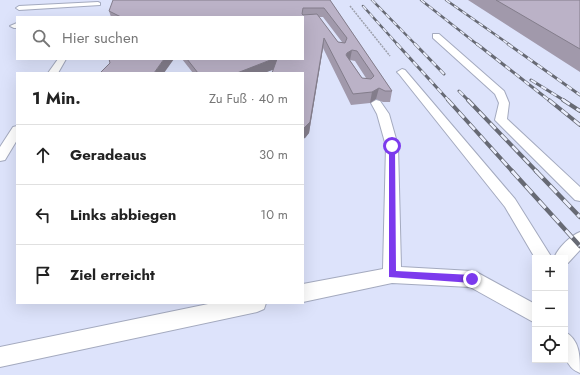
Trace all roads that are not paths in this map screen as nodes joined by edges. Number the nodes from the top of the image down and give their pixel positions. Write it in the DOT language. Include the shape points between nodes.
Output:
graph roads {
  1 [pos="99,2"];
  2 [pos="18,8"];
  3 [pos="94,10"];
  4 [pos="436,36"];
  5 [pos="61,60"];
  6 [pos="54,72"];
  7 [pos="402,72"];
  8 [pos="376,103"];
  9 [pos="16,132"];
  10 [pos="0,157"];
  11 [pos="580,196"];
  12 [pos="580,239"];
  13 [pos="542,255"];
  14 [pos="565,255"];
  15 [pos="392,275"];
  16 [pos="304,293"];
  17 [pos="252,304"];
  18 [pos="532,312"];
  19 [pos="568,346"];
  20 [pos="0,357"];
  21 [pos="580,363"];
  1 -- 2 [label="lane"];
  1 -- 3 [label="lane"];
  4 -- 11 [label="lane" via="500,93 504,103 501,120"];
  5 -- 6 [label="lane"];
  7 -- 13 [label="lane" via="510,203"];
  8 -- 15 [label="lane" via="383,114 392,146"];
  9 -- 10 [label="lane"];
  12 -- 14 [label="lane"];
  15 -- 16 [label="lane"];
  15 -- 18 [label="lane" via="472,279"];
  17 -- 20 [label="lane"];
  19 -- 21 [label="lane"];
}
